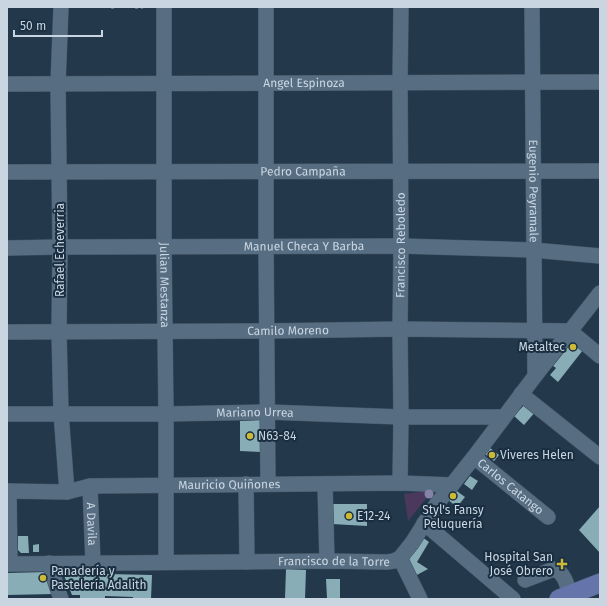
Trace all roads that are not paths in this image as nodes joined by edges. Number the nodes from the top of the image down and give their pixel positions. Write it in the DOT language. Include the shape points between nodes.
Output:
graph roads {
  1 [pos="61,7"];
  2 [pos="164,7"];
  3 [pos="266,7"];
  4 [pos="401,7"];
  5 [pos="532,7"];
  6 [pos="532,82"];
  7 [pos="600,82"];
  8 [pos="400,83"];
  9 [pos="7,84"];
  10 [pos="58,84"];
  11 [pos="164,84"];
  12 [pos="266,84"];
  13 [pos="401,171"];
  14 [pos="533,171"];
  15 [pos="600,171"];
  16 [pos="7,172"];
  17 [pos="59,172"];
  18 [pos="164,172"];
  19 [pos="266,172"];
  20 [pos="266,246"];
  21 [pos="401,246"];
  22 [pos="60,247"];
  23 [pos="164,247"];
  24 [pos="7,248"];
  25 [pos="533,250"];
  26 [pos="600,256"];
  27 [pos="600,293"];
  28 [pos="400,329"];
  29 [pos="267,331"];
  30 [pos="534,331"];
  31 [pos="570,331"];
  32 [pos="7,332"];
  33 [pos="60,332"];
  34 [pos="165,332"];
  35 [pos="600,356"];
  36 [pos="535,376"];
  37 [pos="521,394"];
  38 [pos="268,412"];
  39 [pos="61,413"];
  40 [pos="7,414"];
  41 [pos="166,414"];
  42 [pos="401,417"];
  43 [pos="503,418"];
  44 [pos="474,457"];
  45 [pos="600,457"];
  46 [pos="246,484"];
  47 [pos="268,484"];
  48 [pos="325,484"];
  49 [pos="400,484"];
  50 [pos="165,485"];
  51 [pos="452,485"];
  52 [pos="90,486"];
  53 [pos="8,491"];
  54 [pos="66,492"];
  55 [pos="548,516"];
  56 [pos="424,523"];
  57 [pos="400,558"];
  58 [pos="327,561"];
  59 [pos="166,562"];
  60 [pos="247,562"];
  61 [pos="49,563"];
  62 [pos="93,563"];
  63 [pos="8,564"];
  64 [pos="525,580"];
  65 [pos="600,583"];
  66 [pos="564,597"];
  67 [pos="61,599"];
  68 [pos="420,599"];
  69 [pos="514,599"];
  1 -- 10 [label="street, Rafael Echeverria"];
  2 -- 11 [label="street, Julian Mestanza"];
  3 -- 12 [label="street"];
  4 -- 8 [label="street, Francisco Reboledo"];
  5 -- 6 [label="street, Eugenio Peyramale"];
  6 -- 7 [label="street, Angel Espinoza"];
  6 -- 8 [label="street, Angel Espinoza"];
  6 -- 14 [label="street, Eugenio Peyramale"];
  8 -- 12 [label="street, Angel Espinoza"];
  8 -- 13 [label="street, Francisco Reboledo"];
  9 -- 10 [label="street, Angel Espinoza"];
  10 -- 11 [label="street, Angel Espinoza"];
  10 -- 17 [label="street, Rafael Echeverria"];
  11 -- 12 [label="street, Angel Espinoza"];
  11 -- 18 [label="street, Julian Mestanza"];
  12 -- 19 [label="street"];
  13 -- 14 [label="street, Pedro Campaña"];
  13 -- 19 [label="street, Pedro Campaña"];
  13 -- 21 [label="street, Francisco Reboledo"];
  14 -- 15 [label="street, Pedro Campaña"];
  14 -- 25 [label="street, Eugenio Peyramale"];
  16 -- 17 [label="street, Pedro Campaña"];
  17 -- 18 [label="street, Pedro Campaña"];
  17 -- 22 [label="street, Rafael Echeverria"];
  18 -- 19 [label="street, Pedro Campaña"];
  18 -- 23 [label="street, Julian Mestanza"];
  19 -- 20 [label="street"];
  20 -- 21 [label="street, Manuel Checa Y Barba"];
  20 -- 23 [label="street, Manuel Checa Y Barba"];
  20 -- 29 [label="street"];
  21 -- 25 [label="street, Manuel Checa Y Barba"];
  21 -- 28 [label="street, Francisco Reboledo"];
  22 -- 23 [label="street, Manuel Checa Y Barba"];
  22 -- 24 [label="street, Manuel Checa Y Barba"];
  22 -- 33 [label="street, Rafael Echeverria"];
  23 -- 34 [label="street, Julian Mestanza"];
  25 -- 26 [label="street, Manuel Checa Y Barba"];
  25 -- 30 [label="street, Eugenio Peyramale"];
  27 -- 31 [label="street, Francisco de la Torre"];
  28 -- 29 [label="street, Camilo Moreno"];
  28 -- 30 [label="street, Camilo Moreno"];
  28 -- 42 [label="street, Francisco Reboledo"];
  29 -- 34 [label="street, Camilo Moreno"];
  29 -- 38 [label="street"];
  30 -- 31 [label="street, Camilo Moreno"];
  30 -- 36 [label="street, Eugenio Peyramale"];
  31 -- 35 [label="street"];
  31 -- 36 [label="street, Francisco de la Torre"];
  32 -- 33 [label="street, Camilo Moreno"];
  33 -- 34 [label="street, Camilo Moreno"];
  33 -- 39 [label="street, Rafael Echeverria"];
  34 -- 41 [label="street, Julian Mestanza"];
  36 -- 37 [label="street, Francisco de la Torre"];
  37 -- 43 [label="street, Francisco de la Torre"];
  37 -- 45 [label="street"];
  38 -- 41 [label="street, Mariano Urrea"];
  38 -- 42 [label="street, Mariano Urrea"];
  38 -- 47 [label="street"];
  39 -- 40 [label="street, Mariano Urrea"];
  39 -- 41 [label="street, Mariano Urrea"];
  39 -- 54 [label="street, Rafael Echeverria"];
  41 -- 50 [label="street, Julian Mestanza"];
  42 -- 43 [label="street, Mariano Urrea"];
  42 -- 49 [label="street, Francisco Reboledo"];
  43 -- 44 [label="street, Francisco de la Torre"];
  44 -- 51 [label="street, Francisco de la Torre"];
  44 -- 55 [label="street, Carlos Catango"];
  46 -- 47 [label="street, Mauricio Quiñones"];
  46 -- 50 [label="street, Mauricio Quiñones"];
  46 -- 60 [label="street"];
  47 -- 48 [label="street, Mauricio Quiñones"];
  48 -- 49 [label="street, Mauricio Quiñones"];
  48 -- 58 [label="street"];
  49 -- 51 [label="street, Mauricio Quiñones"];
  50 -- 52 [label="street, Mauricio Quiñones"];
  50 -- 59 [label="street, Julian Mestanza"];
  51 -- 56 [label="street, Francisco de la Torre"];
  52 -- 54 [label="street, Mauricio Quiñones"];
  52 -- 62 [label="street, A Davila"];
  53 -- 54 [label="street, Mauricio Quiñones"];
  53 -- 63 [label="street"];
  56 -- 57 [label="street, Francisco de la Torre"];
  56 -- 69 [label="street"];
  57 -- 58 [label="street, Francisco de la Torre" via="388,562"];
  57 -- 68 [label="street"];
  58 -- 60 [label="street, Francisco de la Torre"];
  59 -- 60 [label="street, Francisco de la Torre"];
  59 -- 62 [label="street, Francisco de la Torre"];
  61 -- 62 [label="street, Francisco de la Torre"];
  61 -- 63 [label="street, Francisco de la Torre"];
  61 -- 67 [label="street"];
  64 -- 66 [label="street" via="554,570 558,571 565,579"];
  65 -- 66 [label="main road"];
}
